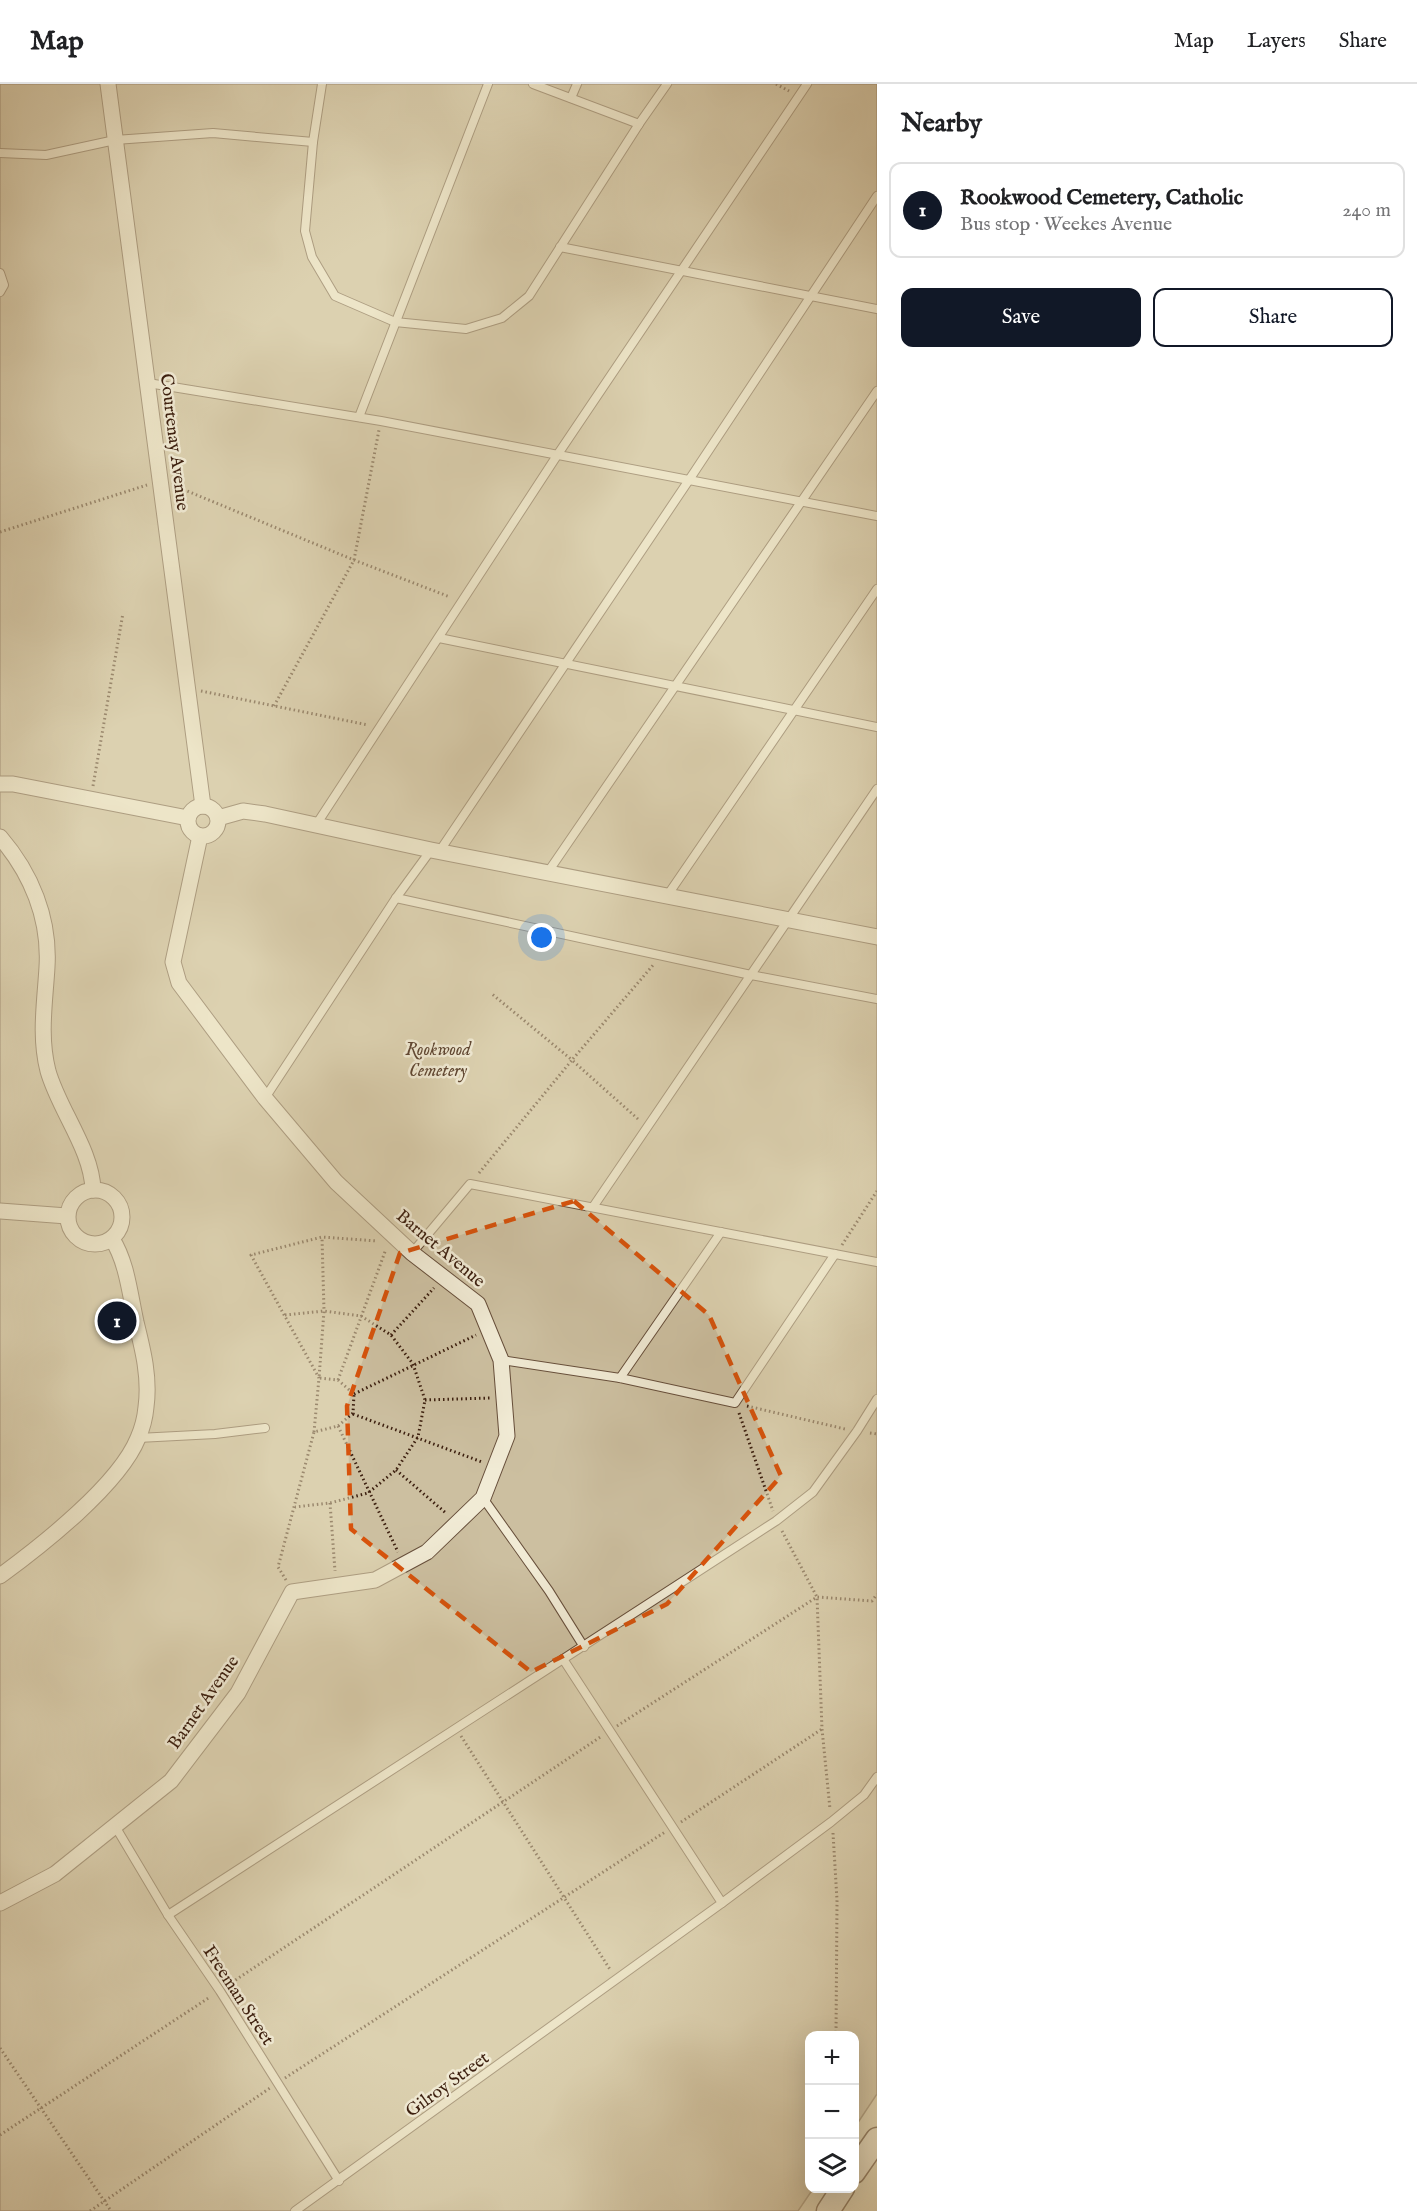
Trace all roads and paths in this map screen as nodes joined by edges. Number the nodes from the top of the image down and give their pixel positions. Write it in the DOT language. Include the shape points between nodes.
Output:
graph roads {
  1 [pos="108,84"];
  2 [pos="322,84"];
  3 [pos="489,84"];
  4 [pos="533,84"];
  5 [pos="577,84"];
  6 [pos="667,84"];
  7 [pos="807,84"];
  8 [pos="571,98"];
  9 [pos="639,124"];
  10 [pos="115,140"];
  11 [pos="313,142"];
  12 [pos="0,153"];
  13 [pos="877,196"];
  14 [pos="560,247"];
  15 [pos="682,269"];
  16 [pos="0,273"];
  17 [pos="0,292"];
  18 [pos="810,296"];
  19 [pos="877,309"];
  20 [pos="395,322"];
  21 [pos="148,383"];
  22 [pos="877,391"];
  23 [pos="359,417"];
  24 [pos="381,421"];
  25 [pos="558,454"];
  26 [pos="160,480"];
  27 [pos="689,480"];
  28 [pos="801,501"];
  29 [pos="877,516"];
  30 [pos="0,532"];
  31 [pos="354,560"];
  32 [pos="877,589"];
  33 [pos="460,601"];
  34 [pos="123,613"];
  35 [pos="439,638"];
  36 [pos="563,664"];
  37 [pos="676,686"];
  38 [pos="187,689"];
  39 [pos="274,706"];
  40 [pos="795,711"];
  41 [pos="379,727"];
  42 [pos="877,727"];
  43 [pos="0,784"];
  44 [pos="877,789"];
  45 [pos="91,800"];
  46 [pos="203,806"];
  47 [pos="188,818"];
  48 [pos="218,818"];
  49 [pos="316,825"];
  50 [pos="200,836"];
  51 [pos="0,837"];
  52 [pos="435,851"];
  53 [pos="548,872"];
  54 [pos="668,896"];
  55 [pos="396,898"];
  56 [pos="789,920"];
  57 [pos="877,937"];
  58 [pos="662,956"];
  59 [pos="751,975"];
  60 [pos="492,994"];
  61 [pos="877,999"];
  62 [pos="572,1060"];
  63 [pos="265,1098"];
  64 [pos="647,1127"];
  65 [pos="470,1184"];
  66 [pos="93,1190"];
  67 [pos="877,1191"];
  68 [pos="593,1208"];
  69 [pos="0,1211"];
  70 [pos="67,1216"];
  71 [pos="721,1232"];
  72 [pos="322,1237"];
  73 [pos="112,1239"];
  74 [pos="380,1241"];
  75 [pos="412,1253"];
  76 [pos="836,1254"];
  77 [pos="877,1262"];
  78 [pos="444,1278"];
  79 [pos="324,1311"];
  80 [pos="285,1315"];
  81 [pos="361,1316"];
  82 [pos="488,1329"];
  83 [pos="391,1335"];
  84 [pos="501,1360"];
  85 [pos="413,1364"];
  86 [pos="319,1378"];
  87 [pos="620,1378"];
  88 [pos="338,1380"];
  89 [pos="354,1394"];
  90 [pos="504,1397"];
  91 [pos="877,1399"];
  92 [pos="425,1400"];
  93 [pos="735,1403"];
  94 [pos="353,1413"];
  95 [pos="338,1426"];
  96 [pos="265,1428"];
  97 [pos="857,1431"];
  98 [pos="314,1432"];
  99 [pos="877,1434"];
  100 [pos="418,1437"];
  101 [pos="138,1438"];
  102 [pos="495,1467"];
  103 [pos="396,1470"];
  104 [pos="368,1494"];
  105 [pos="483,1498"];
  106 [pos="330,1503"];
  107 [pos="295,1507"];
  108 [pos="776,1521"];
  109 [pos="458,1522"];
  110 [pos="404,1564"];
  111 [pos="0,1576"];
  112 [pos="336,1585"];
  113 [pos="292,1592"];
  114 [pos="877,1594"];
  115 [pos="817,1597"];
  116 [pos="584,1647"];
  117 [pos="563,1659"];
  118 [pos="456,1729"];
  119 [pos="822,1729"];
  120 [pos="608,1731"];
  121 [pos="877,1777"];
  122 [pos="503,1802"];
  123 [pos="831,1822"];
  124 [pos="115,1826"];
  125 [pos="673,1827"];
  126 [pos="565,1898"];
  127 [pos="0,1903"];
  128 [pos="722,1903"];
  129 [pos="168,1915"];
  130 [pos="617,1980"];
  131 [pos="220,1990"];
  132 [pos="836,2031"];
  133 [pos="0,2048"];
  134 [pos="278,2082"];
  135 [pos="41,2109"];
  136 [pos="0,2135"];
  137 [pos="877,2139"];
  138 [pos="859,2166"];
  139 [pos="339,2181"];
  140 [pos="840,2193"];
  141 [pos="104,2202"];
  142 [pos="90,2211"];
  143 [pos="111,2211"];
  144 [pos="295,2211"];
  145 [pos="828,2211"];
  1 -- 10 [label="street, Courtenay Avenue"];
  2 -- 11 [label="lane"];
  3 -- 20 [label="lane"];
  4 -- 8 [label="lane"];
  5 -- 8 [label="lane"];
  6 -- 9 [label="lane"];
  7 -- 15 [label="lane"];
  8 -- 9 [label="lane"];
  9 -- 14 [label="lane"];
  10 -- 11 [label="lane" via="213,133"];
  10 -- 12 [label="lane" via="46,155"];
  10 -- 21 [label="street, Courtenay Avenue"];
  11 -- 20 [label="lane" via="305,231 312,258 335,296"];
  13 -- 18 [label="lane"];
  14 -- 15 [label="lane"];
  14 -- 20 [label="lane" via="529,296 502,318 466,329"];
  15 -- 18 [label="lane"];
  15 -- 25 [label="lane"];
  16 -- 17 [label="lane" via="4,285"];
  18 -- 19 [label="lane"];
  18 -- 27 [label="lane"];
  20 -- 23 [label="lane"];
  21 -- 23 [label="lane"];
  21 -- 26 [label="street, Courtenay Avenue"];
  22 -- 28 [label="lane"];
  23 -- 24 [label="lane"];
  24 -- 25 [label="lane"];
  24 -- 31 [label="path"];
  25 -- 27 [label="lane"];
  25 -- 33 [label="lane"];
  26 -- 30 [label="path"];
  26 -- 31 [label="path"];
  26 -- 38 [label="street, Courtenay Avenue"];
  27 -- 28 [label="lane"];
  27 -- 36 [label="lane"];
  28 -- 29 [label="lane"];
  28 -- 37 [label="lane"];
  31 -- 33 [label="path"];
  31 -- 39 [label="path"];
  32 -- 40 [label="lane"];
  33 -- 35 [label="lane"];
  34 -- 45 [label="path"];
  35 -- 36 [label="lane"];
  35 -- 41 [label="lane"];
  36 -- 37 [label="lane"];
  36 -- 52 [label="lane"];
  37 -- 40 [label="lane"];
  37 -- 53 [label="lane"];
  38 -- 39 [label="path"];
  38 -- 46 [label="street, Courtenay Avenue"];
  39 -- 41 [label="path"];
  40 -- 42 [label="lane"];
  40 -- 54 [label="lane"];
  41 -- 49 [label="lane"];
  43 -- 45 [label="street"];
  44 -- 56 [label="lane"];
  45 -- 47 [label="street"];
  46 -- 47 [label="street" via="195,808"];
  46 -- 48 [label="street" via="214,810"];
  47 -- 50 [label="street" via="191,829"];
  48 -- 49 [label="street" via="243,811"];
  48 -- 50 [label="street" via="214,831"];
  49 -- 52 [label="street"];
  50 -- 63 [label="street, Barnet Avenue" via="173,962 179,983"];
  51 -- 66 [label="street" via="26,873 42,912 47,955 45,1057 86,1161"];
  52 -- 53 [label="street"];
  52 -- 55 [label="lane"];
  53 -- 54 [label="street"];
  54 -- 56 [label="street"];
  55 -- 58 [label="lane"];
  55 -- 63 [label="lane"];
  56 -- 57 [label="street"];
  56 -- 59 [label="lane"];
  58 -- 59 [label="lane"];
  58 -- 62 [label="path"];
  59 -- 61 [label="lane"];
  59 -- 64 [label="lane"];
  60 -- 62 [label="path"];
  62 -- 64 [label="path"];
  62 -- 65 [label="path"];
  63 -- 75 [label="street, Barnet Avenue" via="336,1182"];
  64 -- 68 [label="lane"];
  65 -- 68 [label="lane"];
  65 -- 75 [label="lane"];
  66 -- 70 [label="street" via="75,1198"];
  66 -- 73 [label="street" via="112,1196 120,1208 120,1228"];
  67 -- 76 [label="path"];
  68 -- 71 [label="lane"];
  69 -- 70 [label="street"];
  70 -- 73 [label="street" via="74,1235 85,1243 99,1244"];
  71 -- 76 [label="lane"];
  71 -- 87 [label="lane"];
  72 -- 74 [label="path"];
  72 -- 79 [label="path"];
  72 -- 80 [label="path" via="251,1255"];
  73 -- 101 [label="street" via="127,1281 146,1371 146,1407"];
  75 -- 78 [label="street, Barnet Avenue"];
  75 -- 81 [label="path" via="387,1244"];
  76 -- 77 [label="lane"];
  76 -- 93 [label="lane"];
  78 -- 82 [label="street, Barnet Avenue" via="478,1304"];
  78 -- 83 [label="path"];
  79 -- 80 [label="path"];
  79 -- 81 [label="path"];
  79 -- 86 [label="path"];
  80 -- 86 [label="path"];
  81 -- 83 [label="path"];
  81 -- 88 [label="path"];
  82 -- 84 [label="street, Barnet Avenue"];
  82 -- 85 [label="path"];
  83 -- 85 [label="path"];
  84 -- 87 [label="lane"];
  84 -- 90 [label="street, Barnet Avenue"];
  85 -- 89 [label="path"];
  85 -- 92 [label="path"];
  86 -- 88 [label="path"];
  86 -- 98 [label="path"];
  87 -- 93 [label="lane"];
  88 -- 89 [label="path"];
  89 -- 94 [label="path"];
  90 -- 92 [label="path"];
  90 -- 102 [label="street, Barnet Avenue" via="507,1436"];
  91 -- 97 [label="lane"];
  92 -- 100 [label="path"];
  93 -- 97 [label="path"];
  93 -- 108 [label="path"];
  94 -- 95 [label="path"];
  94 -- 100 [label="path"];
  95 -- 98 [label="path"];
  95 -- 104 [label="path"];
  96 -- 101 [label="lane"];
  97 -- 99 [label="path"];
  97 -- 108 [label="lane" via="813,1492"];
  98 -- 107 [label="path"];
  100 -- 102 [label="path"];
  100 -- 103 [label="path"];
  101 -- 111 [label="street" via="106,1484"];
  102 -- 105 [label="street, Barnet Avenue"];
  103 -- 104 [label="path"];
  103 -- 109 [label="path"];
  104 -- 106 [label="path"];
  104 -- 110 [label="path"];
  105 -- 109 [label="street, Barnet Avenue"];
  105 -- 116 [label="lane"];
  106 -- 107 [label="path"];
  106 -- 112 [label="path"];
  107 -- 113 [label="path" via="278,1567"];
  108 -- 115 [label="path"];
  108 -- 116 [label="lane"];
  109 -- 110 [label="street, Barnet Avenue" via="427,1552"];
  110 -- 112 [label="street, Barnet Avenue" via="375,1580"];
  112 -- 113 [label="street, Barnet Avenue"];
  113 -- 124 [label="street, Barnet Avenue" via="238,1693 171,1781"];
  114 -- 115 [label="path" via="872,1601"];
  115 -- 119 [label="path"];
  115 -- 120 [label="path"];
  116 -- 117 [label="lane"];
  117 -- 118 [label="lane"];
  117 -- 120 [label="lane"];
  118 -- 122 [label="path"];
  118 -- 129 [label="lane"];
  119 -- 123 [label="path"];
  119 -- 125 [label="path"];
  120 -- 122 [label="path"];
  120 -- 125 [label="lane"];
  121 -- 123 [label="lane" via="864,1795"];
  122 -- 126 [label="path"];
  122 -- 131 [label="path"];
  123 -- 128 [label="lane, Gilroy Street"];
  123 -- 132 [label="path" via="837,1900"];
  124 -- 127 [label="street, Barnet Avenue" via="55,1874"];
  124 -- 129 [label="lane, Freeman Street"];
  125 -- 126 [label="path"];
  125 -- 128 [label="lane"];
  126 -- 130 [label="path"];
  126 -- 134 [label="path"];
  128 -- 130 [label="lane, Gilroy Street"];
  129 -- 131 [label="lane, Freeman Street"];
  130 -- 139 [label="lane, Gilroy Street"];
  131 -- 134 [label="lane, Freeman Street"];
  131 -- 135 [label="path"];
  133 -- 135 [label="path"];
  134 -- 139 [label="lane, Freeman Street"];
  134 -- 141 [label="path"];
  135 -- 136 [label="path"];
  135 -- 141 [label="path"];
  137 -- 138 [label="main road"];
  139 -- 144 [label="lane, Gilroy Street"];
  140 -- 145 [label="main road"];
  141 -- 142 [label="path"];
  141 -- 143 [label="path"];
}
